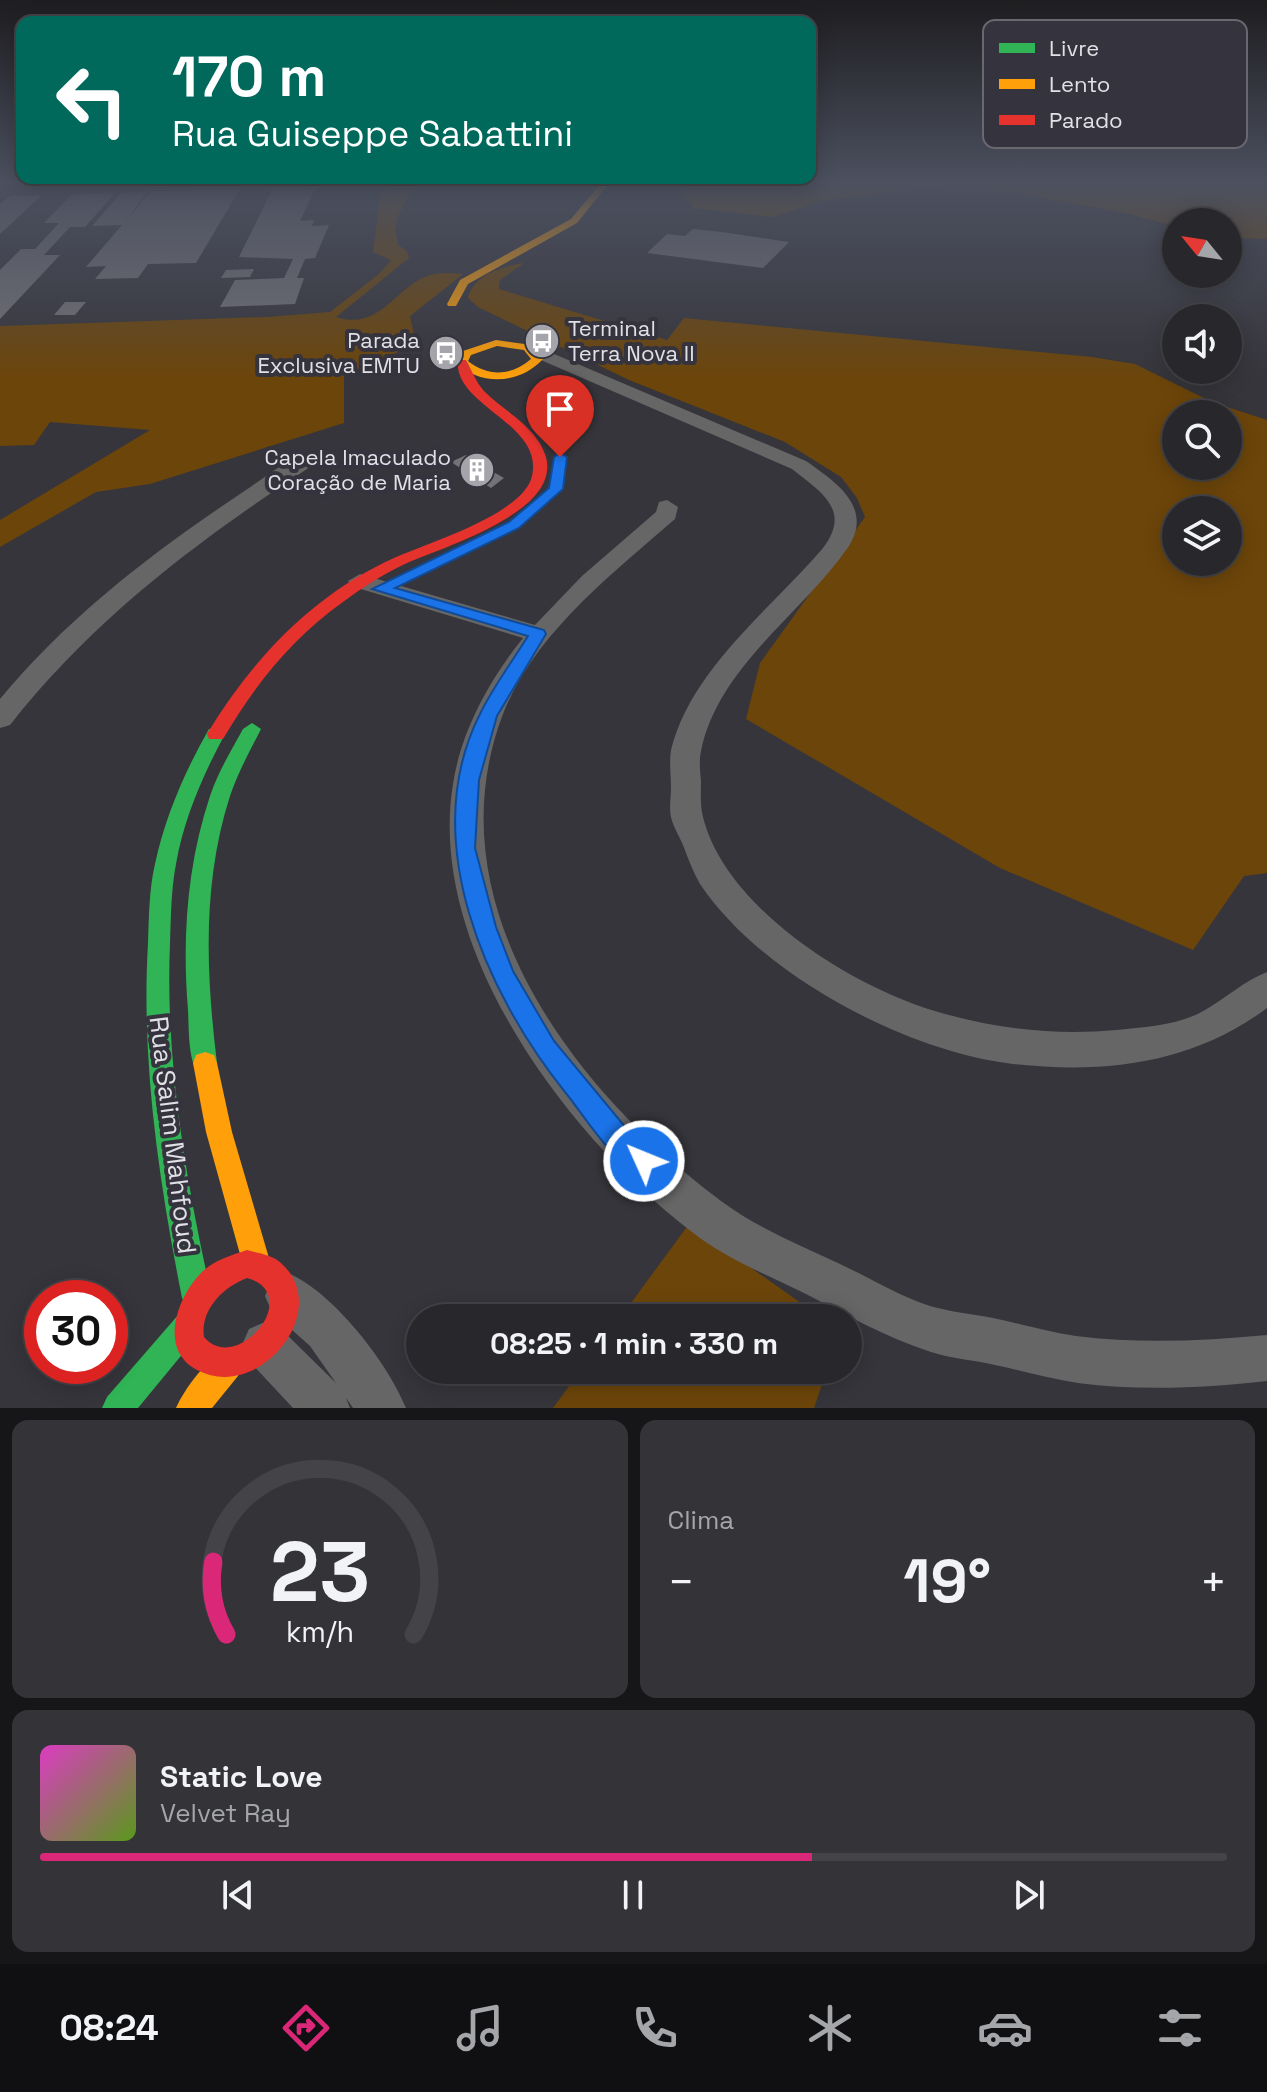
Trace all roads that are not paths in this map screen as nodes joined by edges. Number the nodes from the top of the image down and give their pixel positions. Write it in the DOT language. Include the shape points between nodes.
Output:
graph roads {
  1 [pos="527,248"];
  2 [pos="543,248"];
  3 [pos="504,261"];
  4 [pos="469,330"];
  5 [pos="527,354"];
  6 [pos="498,375"];
  7 [pos="556,450"];
  8 [pos="306,461"];
  9 [pos="556,489"];
  10 [pos="667,507"];
  11 [pos="370,585"];
  12 [pos="335,624"];
  13 [pos="538,634"];
  14 [pos="264,711"];
  15 [pos="0,718"];
  16 [pos="1267,988"];
  17 [pos="271,1278"];
  18 [pos="197,1298"];
  19 [pos="189,1324"];
  20 [pos="246,1355"];
  21 [pos="1267,1358"];
  22 [pos="118,1408"];
  23 [pos="192,1408"];
  24 [pos="326,1408"];
  25 [pos="382,1408"];
  1 -- 3 [label="street"];
  2 -- 3 [label="street"];
  3 -- 4 [label="street" via="464,282"];
  4 -- 5 [label="street"];
  4 -- 6 [label="street" via="473,372"];
  4 -- 11 [label="street, Rua Salim Mahfoud" via="471,386 533,445 540,477 517,504"];
  5 -- 6 [label="street"];
  5 -- 16 [label="street" via="799,465 845,508 847,525 828,556 714,688 685,753 683,803 698,847 717,885 747,920 791,957 886,1011 988,1045 1067,1051 1136,1044 1202,1030"];
  6 -- 7 [label="street" via="503,394"];
  8 -- 15 [label="street" via="189,536 128,583 42,666"];
  9 -- 11 [label="street, Rua Salim Mahfoud" via="514,525"];
  10 -- 13 [label="street" via="667,514"];
  11 -- 12 [label="street, Rua Salim Mahfoud"];
  11 -- 13 [label="street"];
  11 -- 18 [label="street, Rua Salim Mahfoud" via="300,625 241,694 196,776 168,851 155,1019 180,1223"];
  13 -- 21 [label="street" via="488,716 469,780 465,848 503,975 545,1049 622,1143 709,1218 768,1252 931,1329 1090,1361"];
  14 -- 17 [label="street, Rua Salim Mahfoud" via="221,792 198,876 193,977 220,1144"];
  17 -- 18 [label="street" via="235,1266"];
  17 -- 20 [label="street" via="281,1321"];
  17 -- 25 [label="street" via="326,1330"];
  18 -- 19 [label="street"];
  19 -- 20 [label="street" via="196,1352 207,1361"];
  19 -- 22 [label="street"];
  20 -- 23 [label="street"];
  20 -- 24 [label="street"];
}
